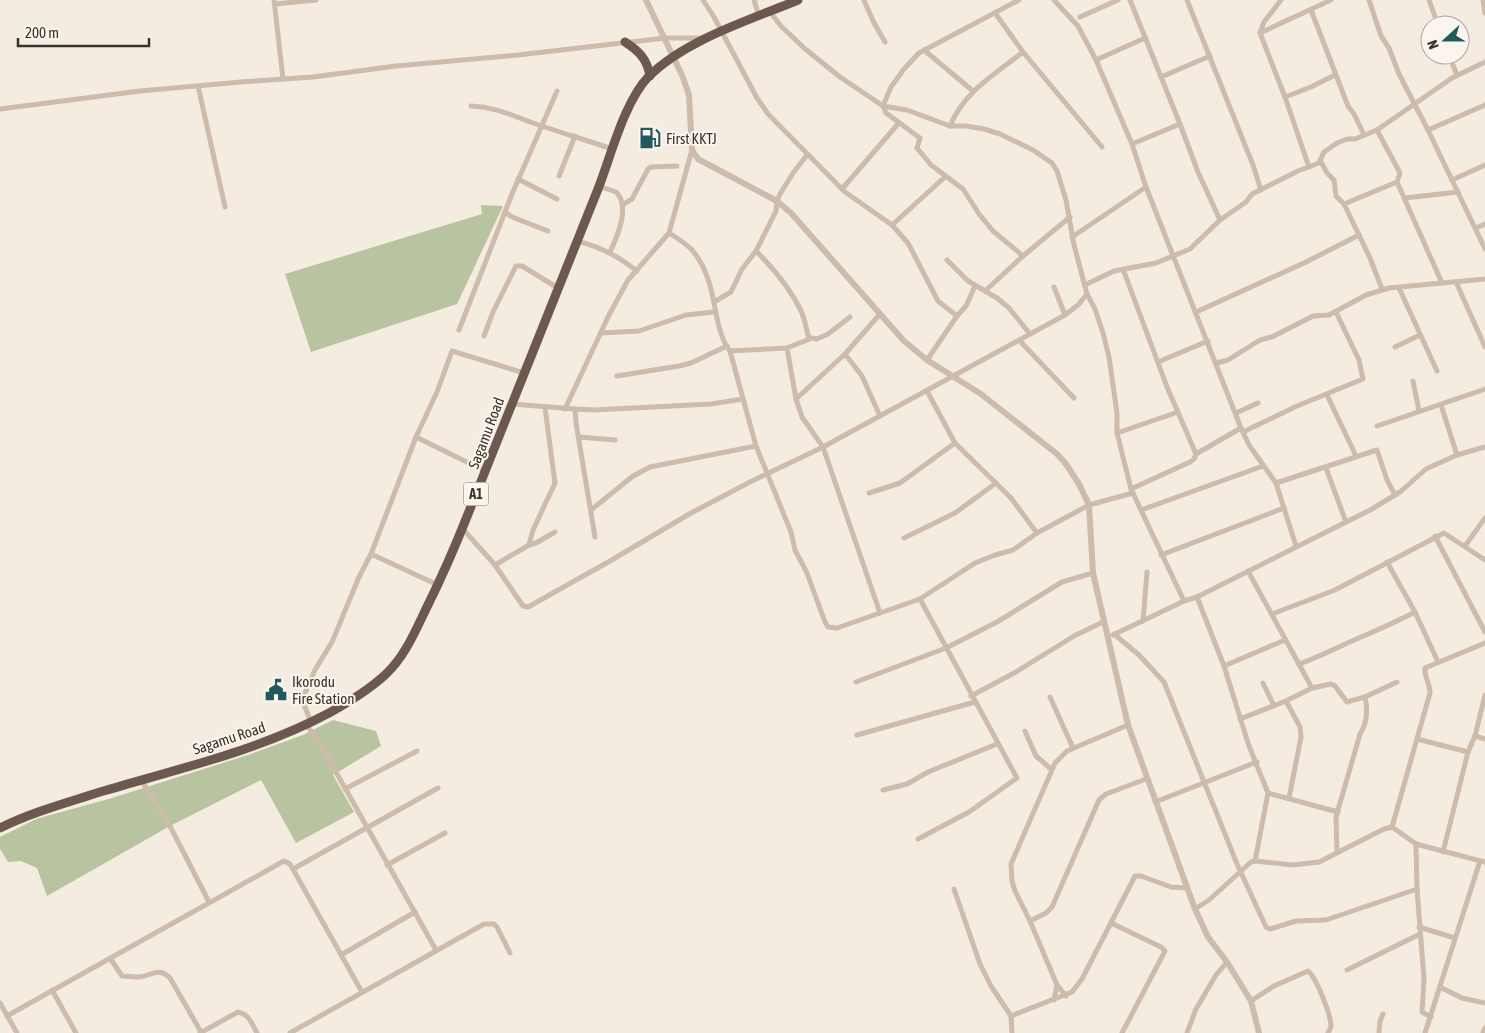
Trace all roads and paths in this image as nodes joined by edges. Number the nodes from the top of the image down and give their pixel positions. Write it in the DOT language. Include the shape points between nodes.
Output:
graph roads {
  1 [pos="316,0"];
  2 [pos="646,0"];
  3 [pos="703,0"];
  4 [pos="754,0"];
  5 [pos="798,0"];
  6 [pos="864,0"];
  7 [pos="1019,0"];
  8 [pos="1054,0"];
  9 [pos="1118,0"];
  10 [pos="1130,0"];
  11 [pos="1187,0"];
  12 [pos="1280,0"];
  13 [pos="1331,0"];
  14 [pos="1369,0"];
  15 [pos="1429,0"];
  16 [pos="1483,0"];
  17 [pos="274,2"];
  18 [pos="1311,10"];
  19 [pos="770,12"];
  20 [pos="995,13"];
  21 [pos="1485,13"];
  22 [pos="1434,15"];
  23 [pos="759,16"];
  24 [pos="1080,17"];
  25 [pos="721,32"];
  26 [pos="1260,33"];
  27 [pos="665,38"];
  28 [pos="709,38"];
  29 [pos="1145,38"];
  30 [pos="625,42"];
  31 [pos="885,42"];
  32 [pos="924,50"];
  33 [pos="1023,52"];
  34 [pos="1210,56"];
  35 [pos="673,58"];
  36 [pos="1096,60"];
  37 [pos="1485,62"];
  38 [pos="1453,65"];
  39 [pos="1335,75"];
  40 [pos="1457,75"];
  41 [pos="650,76"];
  42 [pos="1161,77"];
  43 [pos="283,79"];
  44 [pos="198,86"];
  45 [pos="557,91"];
  46 [pos="973,91"];
  47 [pos="1285,97"];
  48 [pos="1415,104"];
  49 [pos="1485,105"];
  50 [pos="471,106"];
  51 [pos="883,106"];
  52 [pos="0,109"];
  53 [pos="898,124"];
  54 [pos="1180,124"];
  55 [pos="541,126"];
  56 [pos="950,126"];
  57 [pos="1376,130"];
  58 [pos="1428,130"];
  59 [pos="1364,135"];
  60 [pos="575,136"];
  61 [pos="1132,144"];
  62 [pos="1102,147"];
  63 [pos="613,149"];
  64 [pos="692,150"];
  65 [pos="807,155"];
  66 [pos="1320,160"];
  67 [pos="1485,165"];
  68 [pos="677,166"];
  69 [pos="1309,166"];
  70 [pos="559,176"];
  71 [pos="946,176"];
  72 [pos="518,179"];
  73 [pos="1452,180"];
  74 [pos="1397,182"];
  75 [pos="599,186"];
  76 [pos="1146,187"];
  77 [pos="842,189"];
  78 [pos="1261,190"];
  79 [pos="1458,192"];
  80 [pos="1405,198"];
  81 [pos="557,199"];
  82 [pos="777,201"];
  83 [pos="1344,204"];
  84 [pos="622,205"];
  85 [pos="225,207"];
  86 [pos="505,212"];
  87 [pos="1070,217"];
  88 [pos="1220,220"];
  89 [pos="1485,224"];
  90 [pos="892,225"];
  91 [pos="1476,228"];
  92 [pos="548,231"];
  93 [pos="669,233"];
  94 [pos="1359,235"];
  95 [pos="1072,237"];
  96 [pos="576,241"];
  97 [pos="1485,248"];
  98 [pos="756,250"];
  99 [pos="610,252"];
  100 [pos="1023,256"];
  101 [pos="1173,256"];
  102 [pos="947,260"];
  103 [pos="1123,269"];
  104 [pos="637,270"];
  105 [pos="1485,279"];
  106 [pos="1456,282"];
  107 [pos="1442,283"];
  108 [pos="1085,285"];
  109 [pos="975,286"];
  110 [pos="1054,287"];
  111 [pos="558,288"];
  112 [pos="1399,288"];
  113 [pos="1382,289"];
  114 [pos="985,291"];
  115 [pos="1087,294"];
  116 [pos="714,302"];
  117 [pos="714,312"];
  118 [pos="1196,312"];
  119 [pos="1336,312"];
  120 [pos="880,314"];
  121 [pos="1065,315"];
  122 [pos="957,316"];
  123 [pos="850,317"];
  124 [pos="459,330"];
  125 [pos="601,334"];
  126 [pos="1030,334"];
  127 [pos="1420,335"];
  128 [pos="484,336"];
  129 [pos="810,339"];
  130 [pos="1019,340"];
  131 [pos="1208,341"];
  132 [pos="1395,347"];
  133 [pos="1485,347"];
  134 [pos="787,348"];
  135 [pos="729,349"];
  136 [pos="845,354"];
  137 [pos="927,360"];
  138 [pos="1158,362"];
  139 [pos="1217,363"];
  140 [pos="1436,371"];
  141 [pos="524,373"];
  142 [pos="617,376"];
  143 [pos="954,376"];
  144 [pos="1412,381"];
  145 [pos="1485,389"];
  146 [pos="927,391"];
  147 [pos="1327,394"];
  148 [pos="1074,398"];
  149 [pos="743,399"];
  150 [pos="796,399"];
  151 [pos="1258,403"];
  152 [pos="512,404"];
  153 [pos="1441,405"];
  154 [pos="545,408"];
  155 [pos="564,409"];
  156 [pos="575,409"];
  157 [pos="1419,411"];
  158 [pos="1178,412"];
  159 [pos="1236,413"];
  160 [pos="880,416"];
  161 [pos="1377,426"];
  162 [pos="1242,430"];
  163 [pos="1117,433"];
  164 [pos="416,437"];
  165 [pos="579,437"];
  166 [pos="615,440"];
  167 [pos="954,443"];
  168 [pos="756,446"];
  169 [pos="1485,447"];
  170 [pos="823,448"];
  171 [pos="1196,454"];
  172 [pos="1457,455"];
  173 [pos="1356,456"];
  174 [pos="1263,466"];
  175 [pos="1326,468"];
  176 [pos="486,472"];
  177 [pos="767,475"];
  178 [pos="996,483"];
  179 [pos="1276,483"];
  180 [pos="1132,491"];
  181 [pos="869,493"];
  182 [pos="1395,495"];
  183 [pos="1089,505"];
  184 [pos="1284,508"];
  185 [pos="591,510"];
  186 [pos="1141,510"];
  187 [pos="1485,518"];
  188 [pos="1346,522"];
  189 [pos="462,528"];
  190 [pos="555,532"];
  191 [pos="1037,533"];
  192 [pos="1435,536"];
  193 [pos="595,537"];
  194 [pos="904,538"];
  195 [pos="529,545"];
  196 [pos="1296,546"];
  197 [pos="1465,546"];
  198 [pos="371,554"];
  199 [pos="1161,555"];
  200 [pos="1485,560"];
  201 [pos="1387,562"];
  202 [pos="495,565"];
  203 [pos="1248,571"];
  204 [pos="1147,572"];
  205 [pos="1093,573"];
  206 [pos="438,585"];
  207 [pos="1197,597"];
  208 [pos="920,599"];
  209 [pos="1184,601"];
  210 [pos="1415,612"];
  211 [pos="880,613"];
  212 [pos="1272,614"];
  213 [pos="1142,621"];
  214 [pos="1103,622"];
  215 [pos="1485,632"];
  216 [pos="1114,634"];
  217 [pos="1107,638"];
  218 [pos="1285,640"];
  219 [pos="1485,642"];
  220 [pos="946,648"];
  221 [pos="1438,662"];
  222 [pos="1299,664"];
  223 [pos="1224,666"];
  224 [pos="856,682"];
  225 [pos="1397,682"];
  226 [pos="1263,683"];
  227 [pos="1312,688"];
  228 [pos="1485,695"];
  229 [pos="971,696"];
  230 [pos="1050,697"];
  231 [pos="1365,697"];
  232 [pos="1286,701"];
  233 [pos="975,702"];
  234 [pos="1274,706"];
  235 [pos="1240,719"];
  236 [pos="308,723"];
  237 [pos="1128,725"];
  238 [pos="1025,731"];
  239 [pos="857,735"];
  240 [pos="1475,736"];
  241 [pos="1417,739"];
  242 [pos="1485,739"];
  243 [pos="997,744"];
  244 [pos="1073,748"];
  245 [pos="417,751"];
  246 [pos="1468,752"];
  247 [pos="1257,762"];
  248 [pos="1051,769"];
  249 [pos="1146,779"];
  250 [pos="141,780"];
  251 [pos="1204,783"];
  252 [pos="438,788"];
  253 [pos="345,789"];
  254 [pos="883,790"];
  255 [pos="1268,793"];
  256 [pos="1289,798"];
  257 [pos="1155,802"];
  258 [pos="1338,812"];
  259 [pos="1392,827"];
  260 [pos="0,828"];
  261 [pos="366,828"];
  262 [pos="445,833"];
  263 [pos="918,840"];
  264 [pos="1416,844"];
  265 [pos="1337,852"];
  266 [pos="1443,852"];
  267 [pos="1255,861"];
  268 [pos="1482,861"];
  269 [pos="387,865"];
  270 [pos="293,870"];
  271 [pos="1240,871"];
  272 [pos="1186,888"];
  273 [pos="1417,888"];
  274 [pos="954,889"];
  275 [pos="209,902"];
  276 [pos="1195,909"];
  277 [pos="414,912"];
  278 [pos="1030,920"];
  279 [pos="1111,923"];
  280 [pos="1419,927"];
  281 [pos="1420,934"];
  282 [pos="1456,938"];
  283 [pos="436,950"];
  284 [pos="510,954"];
  285 [pos="341,955"];
  286 [pos="110,958"];
  287 [pos="1227,962"];
  288 [pos="1347,970"];
  289 [pos="1057,985"];
  290 [pos="1440,986"];
  291 [pos="52,990"];
  292 [pos="362,992"];
  293 [pos="1066,996"];
  294 [pos="1054,1000"];
  295 [pos="1251,1001"];
  296 [pos="0,1002"];
  297 [pos="1485,1003"];
  298 [pos="1383,1014"];
  299 [pos="8,1016"];
  300 [pos="1010,1016"];
  301 [pos="1431,1017"];
  302 [pos="1485,1028"];
  303 [pos="17,1033"];
  304 [pos="76,1033"];
  305 [pos="201,1033"];
  306 [pos="257,1033"];
  307 [pos="290,1033"];
  308 [pos="1012,1033"];
  309 [pos="1122,1033"];
  310 [pos="1187,1033"];
  311 [pos="1259,1033"];
  312 [pos="1328,1033"];
  313 [pos="1378,1033"];
  314 [pos="1425,1033"];
  315 [pos="1484,1033"];
  1 -- 17 [label="street"];
  2 -- 27 [label="street"];
  3 -- 25 [label="street"];
  4 -- 23 [label="street"];
  5 -- 19 [label="highway, Sagamu Road / A1"];
  6 -- 31 [label="street"];
  7 -- 20 [label="street"];
  8 -- 36 [label="street" via="1078,26"];
  9 -- 24 [label="street"];
  10 -- 29 [label="street"];
  11 -- 34 [label="street"];
  12 -- 26 [label="street"];
  13 -- 18 [label="street"];
  14 -- 48 [label="street" via="1381,36"];
  15 -- 22 [label="street"];
  16 -- 21 [label="street"];
  17 -- 43 [label="street"];
  18 -- 26 [label="street"];
  18 -- 39 [label="street"];
  19 -- 23 [label="highway, Sagamu Road / A1"];
  19 -- 51 [label="street" via="804,48"];
  20 -- 32 [label="street"];
  20 -- 33 [label="street"];
  23 -- 25 [label="highway, Sagamu Road / A1"];
  25 -- 28 [label="highway, Sagamu Road / A1"];
  25 -- 65 [label="street" via="763,108"];
  26 -- 47 [label="street"];
  27 -- 28 [label="street"];
  27 -- 30 [label="street"];
  27 -- 35 [label="street"];
  28 -- 35 [label="highway, Sagamu Road / A1"];
  29 -- 36 [label="street"];
  29 -- 42 [label="street"];
  30 -- 41 [label="highway" via="644,57"];
  30 -- 43 [label="street"];
  32 -- 46 [label="street"];
  32 -- 51 [label="street" via="904,69"];
  33 -- 46 [label="street"];
  33 -- 62 [label="street"];
  34 -- 42 [label="street"];
  34 -- 78 [label="street"];
  35 -- 41 [label="highway, Sagamu Road / A1"];
  35 -- 64 [label="street" via="679,65 689,95"];
  36 -- 61 [label="street"];
  37 -- 40 [label="street"];
  38 -- 40 [label="street"];
  39 -- 47 [label="street"];
  39 -- 59 [label="street"];
  40 -- 48 [label="street"];
  41 -- 63 [label="highway, Sagamu Road / A1" via="626,112"];
  42 -- 54 [label="street"];
  43 -- 44 [label="street"];
  44 -- 52 [label="street"];
  44 -- 85 [label="street"];
  45 -- 55 [label="street"];
  46 -- 56 [label="street" via="960,105"];
  47 -- 69 [label="street"];
  48 -- 57 [label="street"];
  48 -- 58 [label="street"];
  49 -- 58 [label="street"];
  50 -- 55 [label="street" via="488,107"];
  51 -- 53 [label="street"];
  51 -- 56 [label="street" via="907,110"];
  53 -- 71 [label="street" via="920,138 918,150"];
  53 -- 77 [label="street"];
  54 -- 61 [label="street"];
  54 -- 88 [label="street"];
  55 -- 60 [label="street"];
  55 -- 72 [label="street"];
  56 -- 87 [label="street" via="966,126 1000,134 1042,155 1057,171"];
  57 -- 59 [label="street"];
  57 -- 74 [label="street" via="1400,174"];
  58 -- 73 [label="street"];
  59 -- 66 [label="street" via="1338,143 1324,152"];
  60 -- 63 [label="street"];
  60 -- 70 [label="street"];
  61 -- 76 [label="street"];
  63 -- 75 [label="highway, Sagamu Road / A1"];
  64 -- 82 [label="street" via="698,159"];
  64 -- 93 [label="street"];
  65 -- 77 [label="street"];
  65 -- 82 [label="street"];
  66 -- 69 [label="street"];
  66 -- 83 [label="street" via="1334,180 1336,196"];
  67 -- 73 [label="street"];
  68 -- 84 [label="street" via="648,169 632,198"];
  69 -- 78 [label="street"];
  71 -- 90 [label="street"];
  71 -- 100 [label="street" via="963,189 993,231"];
  72 -- 81 [label="street"];
  72 -- 86 [label="street"];
  73 -- 79 [label="street"];
  74 -- 80 [label="street"];
  74 -- 83 [label="street"];
  75 -- 84 [label="street" via="616,192"];
  75 -- 96 [label="highway, Sagamu Road / A1"];
  76 -- 95 [label="street"];
  76 -- 101 [label="street"];
  77 -- 90 [label="street"];
  78 -- 88 [label="street"];
  79 -- 80 [label="street"];
  79 -- 91 [label="street"];
  80 -- 107 [label="street"];
  82 -- 98 [label="street" via="776,211"];
  82 -- 120 [label="street" via="792,213"];
  83 -- 94 [label="street"];
  84 -- 99 [label="street" via="620,230"];
  86 -- 92 [label="street"];
  86 -- 124 [label="street"];
  87 -- 95 [label="street"];
  87 -- 100 [label="street"];
  88 -- 101 [label="street" via="1190,249"];
  89 -- 91 [label="street"];
  90 -- 122 [label="street" via="908,243 938,301"];
  91 -- 97 [label="street"];
  93 -- 104 [label="street"];
  93 -- 116 [label="street" via="694,252"];
  94 -- 113 [label="street"];
  94 -- 118 [label="street"];
  95 -- 108 [label="street"];
  96 -- 99 [label="street"];
  96 -- 111 [label="highway, Sagamu Road / A1"];
  98 -- 116 [label="street" via="729,294"];
  98 -- 129 [label="street" via="787,288 802,313"];
  99 -- 104 [label="street"];
  100 -- 114 [label="street"];
  101 -- 103 [label="street"];
  101 -- 118 [label="street"];
  102 -- 109 [label="street"];
  103 -- 108 [label="street"];
  103 -- 138 [label="street"];
  104 -- 125 [label="street" via="628,280"];
  105 -- 106 [label="street"];
  106 -- 107 [label="street"];
  106 -- 133 [label="street"];
  107 -- 112 [label="street"];
  108 -- 115 [label="street"];
  109 -- 114 [label="street"];
  109 -- 122 [label="street" via="966,306"];
  110 -- 121 [label="street"];
  111 -- 128 [label="street" via="522,266 516,266"];
  111 -- 141 [label="highway, Sagamu Road / A1"];
  112 -- 113 [label="street"];
  112 -- 127 [label="street"];
  113 -- 119 [label="street"];
  114 -- 126 [label="street" via="1008,308"];
  115 -- 121 [label="street"];
  115 -- 163 [label="street" via="1095,309 1109,357"];
  116 -- 117 [label="street"];
  117 -- 125 [label="street" via="686,315 638,331"];
  117 -- 135 [label="street"];
  118 -- 131 [label="street"];
  119 -- 139 [label="street" via="1313,316"];
  119 -- 147 [label="street" via="1359,360 1363,379"];
  120 -- 136 [label="street"];
  120 -- 137 [label="street" via="904,341"];
  121 -- 126 [label="street"];
  122 -- 137 [label="street"];
  123 -- 129 [label="street" via="828,334"];
  125 -- 155 [label="street"];
  126 -- 130 [label="street"];
  127 -- 132 [label="street"];
  127 -- 140 [label="street"];
  129 -- 134 [label="street"];
  130 -- 143 [label="street"];
  130 -- 148 [label="street"];
  131 -- 138 [label="street"];
  131 -- 139 [label="street"];
  134 -- 135 [label="street"];
  134 -- 150 [label="street"];
  135 -- 142 [label="street" via="680,366"];
  135 -- 149 [label="street"];
  136 -- 150 [label="street"];
  136 -- 160 [label="street" via="862,376"];
  137 -- 143 [label="street"];
  138 -- 158 [label="street"];
  139 -- 159 [label="street"];
  141 -- 152 [label="highway, Sagamu Road / A1"];
  141 -- 164 [label="street" via="452,351"];
  143 -- 146 [label="street"];
  143 -- 183 [label="street" via="1057,454 1079,484"];
  144 -- 157 [label="street"];
  145 -- 153 [label="street"];
  146 -- 160 [label="street"];
  146 -- 167 [label="street"];
  147 -- 162 [label="street"];
  147 -- 173 [label="street"];
  149 -- 156 [label="street" via="712,404"];
  149 -- 168 [label="street"];
  150 -- 170 [label="street" via="805,422"];
  151 -- 159 [label="street"];
  152 -- 154 [label="street"];
  152 -- 176 [label="highway, Sagamu Road / A1"];
  153 -- 157 [label="street"];
  153 -- 172 [label="street"];
  154 -- 155 [label="street"];
  154 -- 195 [label="street" via="554,482"];
  155 -- 156 [label="street"];
  156 -- 165 [label="street"];
  157 -- 161 [label="street"];
  158 -- 163 [label="street"];
  158 -- 171 [label="street"];
  159 -- 162 [label="street"];
  160 -- 170 [label="street"];
  162 -- 171 [label="street"];
  162 -- 174 [label="street"];
  163 -- 180 [label="street"];
  164 -- 176 [label="street"];
  164 -- 198 [label="street"];
  165 -- 166 [label="street"];
  165 -- 185 [label="street"];
  167 -- 178 [label="street"];
  167 -- 181 [label="street" via="900,482"];
  168 -- 177 [label="street"];
  168 -- 185 [label="street" via="650,467 633,476"];
  169 -- 172 [label="street"];
  170 -- 177 [label="street"];
  170 -- 211 [label="street"];
  171 -- 180 [label="street" via="1190,462"];
  172 -- 182 [label="street" via="1424,470"];
  173 -- 175 [label="street"];
  173 -- 182 [label="street" via="1377,450"];
  174 -- 179 [label="street"];
  174 -- 186 [label="street"];
  175 -- 179 [label="street"];
  175 -- 188 [label="street"];
  176 -- 189 [label="highway, Sagamu Road / A1"];
  177 -- 202 [label="street" via="691,513 528,607 523,606"];
  177 -- 211 [label="street" via="828,627 837,628"];
  178 -- 191 [label="street"];
  178 -- 194 [label="street" via="955,513"];
  179 -- 184 [label="street"];
  180 -- 183 [label="street"];
  180 -- 186 [label="street"];
  182 -- 188 [label="street"];
  183 -- 191 [label="street"];
  183 -- 205 [label="street"];
  184 -- 196 [label="street"];
  184 -- 199 [label="street"];
  185 -- 193 [label="street"];
  186 -- 199 [label="street"];
  187 -- 197 [label="street"];
  188 -- 196 [label="street"];
  189 -- 202 [label="street"];
  189 -- 206 [label="highway, Sagamu Road / A1"];
  190 -- 195 [label="street"];
  191 -- 208 [label="street" via="1013,550 976,563"];
  192 -- 197 [label="street" via="1448,534"];
  192 -- 201 [label="street"];
  192 -- 215 [label="street"];
  195 -- 202 [label="street"];
  196 -- 203 [label="street"];
  197 -- 200 [label="street"];
  198 -- 206 [label="street"];
  198 -- 236 [label="street" via="302,700"];
  199 -- 209 [label="street"];
  201 -- 210 [label="street"];
  201 -- 212 [label="street" via="1335,590"];
  203 -- 207 [label="street"];
  203 -- 212 [label="street"];
  204 -- 213 [label="street"];
  205 -- 214 [label="street"];
  205 -- 220 [label="street" via="1062,582 997,622"];
  206 -- 236 [label="highway, Sagamu Road / A1" via="406,650 388,673 368,690"];
  207 -- 209 [label="street"];
  207 -- 223 [label="street"];
  208 -- 211 [label="street"];
  208 -- 220 [label="street"];
  209 -- 213 [label="street"];
  210 -- 221 [label="street"];
  210 -- 222 [label="street"];
  212 -- 218 [label="street"];
  213 -- 216 [label="street"];
  214 -- 217 [label="street"];
  214 -- 229 [label="street"];
  216 -- 217 [label="street"];
  216 -- 251 [label="street" via="1164,682"];
  217 -- 237 [label="street"];
  218 -- 222 [label="street"];
  218 -- 223 [label="street"];
  219 -- 221 [label="street"];
  220 -- 224 [label="street"];
  220 -- 229 [label="street"];
  221 -- 241 [label="street" via="1424,671 1430,693"];
  222 -- 227 [label="street"];
  223 -- 235 [label="street"];
  225 -- 231 [label="street"];
  226 -- 234 [label="street"];
  227 -- 231 [label="street" via="1333,685 1347,702"];
  227 -- 232 [label="street"];
  228 -- 240 [label="street"];
  229 -- 233 [label="street"];
  230 -- 244 [label="street"];
  231 -- 258 [label="street" via="1364,725"];
  232 -- 234 [label="street"];
  232 -- 256 [label="street" via="1300,727 1301,737"];
  233 -- 239 [label="street"];
  233 -- 243 [label="street"];
  234 -- 235 [label="street"];
  235 -- 247 [label="street"];
  236 -- 250 [label="highway, Sagamu Road / A1" via="233,753"];
  236 -- 253 [label="street"];
  237 -- 244 [label="street"];
  237 -- 249 [label="street"];
  238 -- 248 [label="street" via="1036,756"];
  240 -- 242 [label="street"];
  240 -- 246 [label="street"];
  241 -- 246 [label="street"];
  241 -- 259 [label="street"];
  243 -- 254 [label="street" via="907,784"];
  243 -- 263 [label="street" via="1016,780"];
  244 -- 248 [label="street"];
  245 -- 253 [label="street"];
  246 -- 266 [label="street"];
  247 -- 251 [label="street"];
  247 -- 255 [label="street"];
  248 -- 278 [label="street" via="1011,864 1015,891"];
  249 -- 257 [label="street"];
  249 -- 278 [label="street" via="1106,794 1099,800 1052,907"];
  250 -- 260 [label="highway, Sagamu Road / A1" via="49,807"];
  250 -- 275 [label="street" via="179,843"];
  251 -- 257 [label="street"];
  251 -- 271 [label="street"];
  252 -- 261 [label="street"];
  253 -- 261 [label="street"];
  255 -- 256 [label="street"];
  255 -- 267 [label="street"];
  256 -- 258 [label="street"];
  257 -- 272 [label="street"];
  258 -- 265 [label="street"];
  259 -- 264 [label="street"];
  259 -- 265 [label="street"];
  261 -- 269 [label="street"];
  261 -- 270 [label="street"];
  262 -- 269 [label="street"];
  264 -- 266 [label="street"];
  264 -- 273 [label="street"];
  265 -- 267 [label="street" via="1319,862 1293,865"];
  266 -- 268 [label="street"];
  267 -- 271 [label="street"];
  268 -- 282 [label="street"];
  269 -- 277 [label="street"];
  270 -- 275 [label="street" via="287,862 280,862"];
  270 -- 285 [label="street"];
  271 -- 273 [label="street" via="1263,924 1270,929 1296,922 1326,920"];
  271 -- 276 [label="street"];
  272 -- 276 [label="street"];
  272 -- 279 [label="street" via="1135,876"];
  273 -- 280 [label="street"];
  274 -- 300 [label="street" via="980,964"];
  275 -- 286 [label="street"];
  276 -- 287 [label="street" via="1208,937"];
  277 -- 283 [label="street"];
  277 -- 285 [label="street"];
  278 -- 289 [label="street"];
  279 -- 293 [label="street" via="1082,979"];
  279 -- 309 [label="street" via="1165,951"];
  280 -- 281 [label="street"];
  280 -- 282 [label="street"];
  281 -- 288 [label="street"];
  281 -- 301 [label="street" via="1424,979 1422,1012"];
  282 -- 290 [label="street"];
  283 -- 284 [label="street" via="484,924 490,924 497,927"];
  283 -- 292 [label="street"];
  285 -- 292 [label="street"];
  286 -- 291 [label="street"];
  286 -- 305 [label="street" via="122,976 165,973"];
  287 -- 295 [label="street"];
  287 -- 310 [label="street" via="1196,1009"];
  289 -- 293 [label="street"];
  289 -- 294 [label="street"];
  290 -- 297 [label="street" via="1462,998"];
  290 -- 301 [label="street"];
  291 -- 299 [label="street"];
  291 -- 304 [label="street"];
  292 -- 307 [label="street"];
  293 -- 294 [label="street"];
  294 -- 300 [label="street"];
  295 -- 311 [label="street"];
  295 -- 312 [label="street" via="1274,986 1308,971 1322,996 1331,1024"];
  296 -- 299 [label="street"];
  298 -- 313 [label="street"];
  299 -- 303 [label="street"];
  300 -- 308 [label="street"];
  301 -- 314 [label="street"];
  302 -- 315 [label="street"];
  305 -- 306 [label="street" via="238,1012 248,1017"];
}
